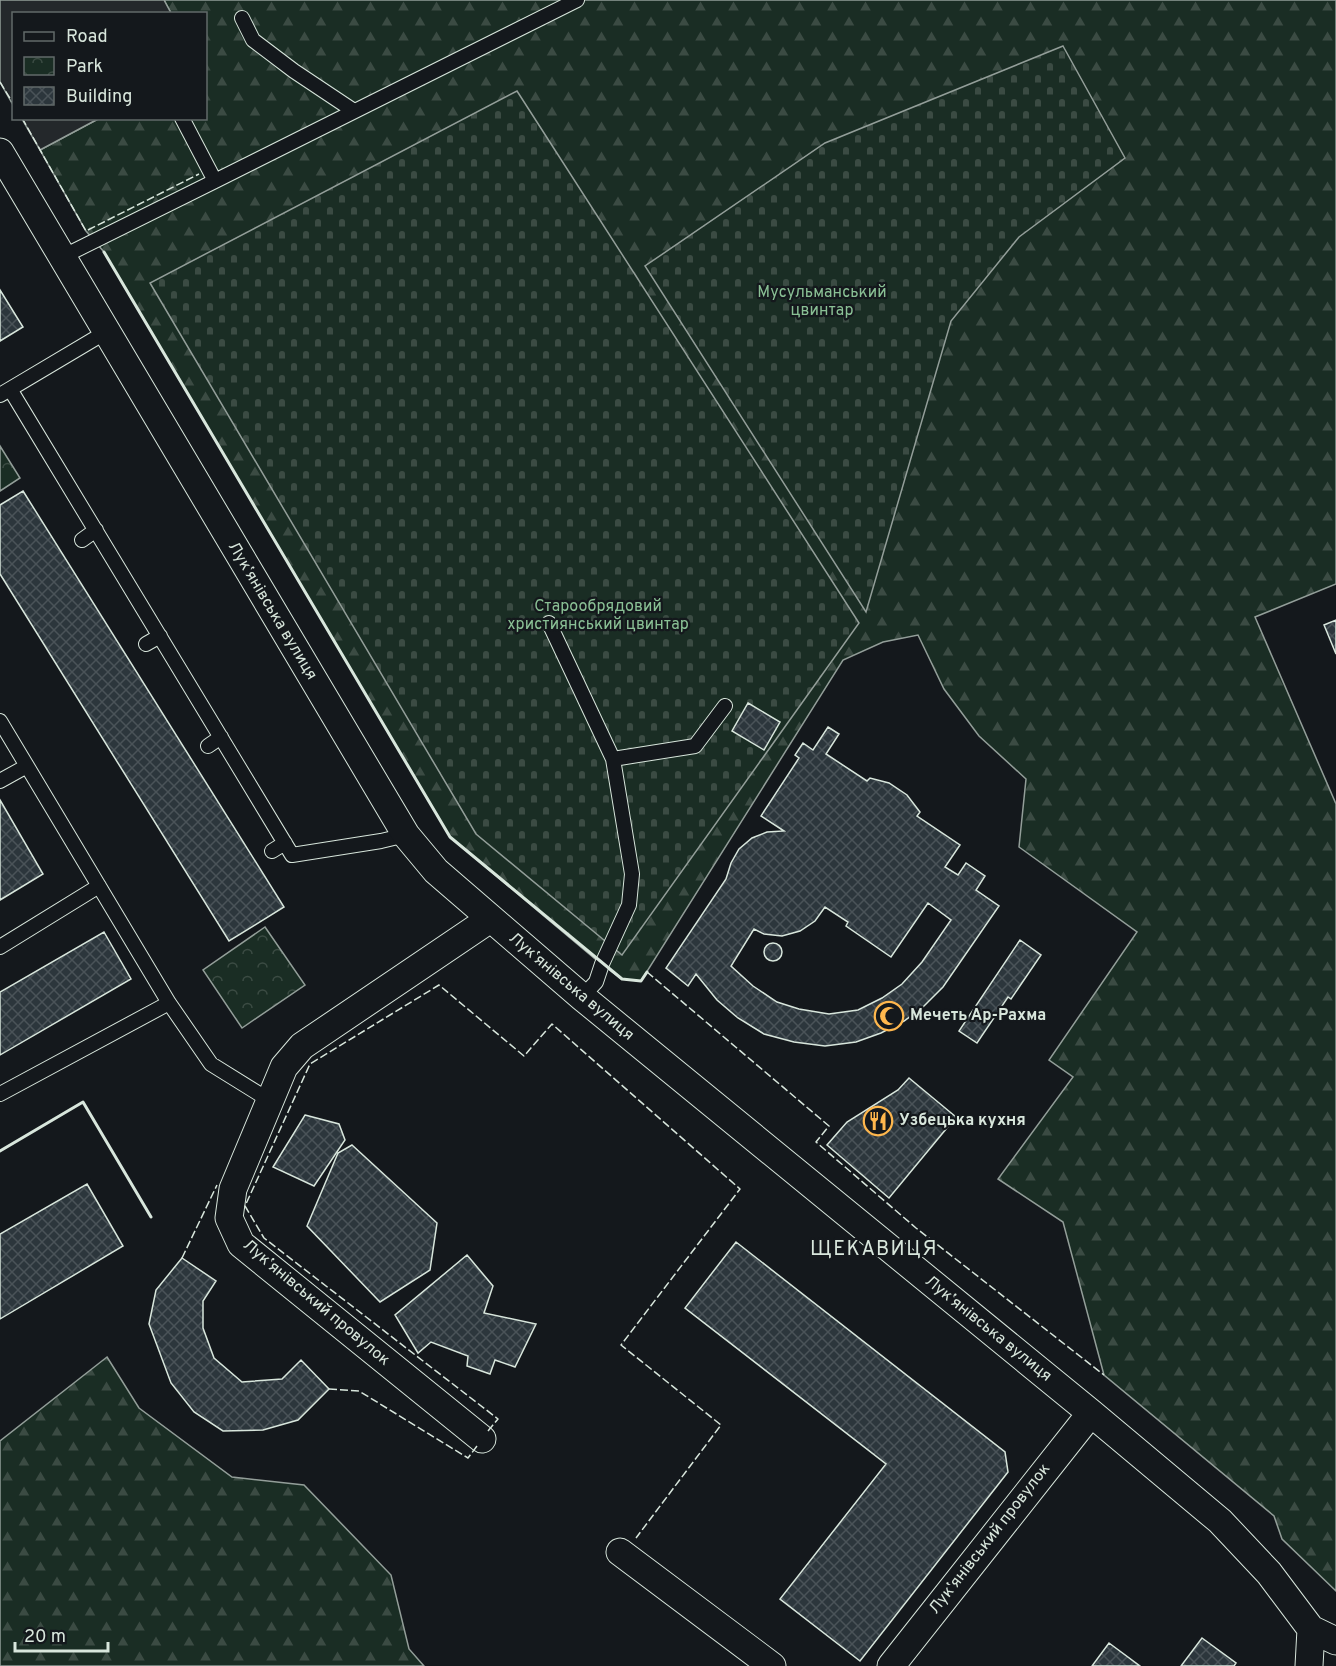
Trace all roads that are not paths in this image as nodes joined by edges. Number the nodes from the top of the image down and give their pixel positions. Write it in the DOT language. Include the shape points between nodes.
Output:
graph roads {
  1 [pos="577,0"];
  2 [pos="242,18"];
  3 [pos="354,111"];
  4 [pos="183,120"];
  5 [pos="1,157"];
  6 [pos="215,181"];
  7 [pos="62,257"];
  8 [pos="106,332"];
  9 [pos="5,392"];
  10 [pos="96,530"];
  11 [pos="82,540"];
  12 [pos="549,623"];
  13 [pos="160,636"];
  14 [pos="146,645"];
  15 [pos="725,706"];
  16 [pos="0,721"];
  17 [pos="221,737"];
  18 [pos="208,746"];
  19 [pos="613,759"];
  20 [pos="27,766"];
  21 [pos="0,781"];
  22 [pos="406,835"];
  23 [pos="285,843"];
  24 [pos="272,851"];
  25 [pos="99,886"];
  26 [pos="490,919"];
  27 [pos="0,947"];
  28 [pos="582,997"];
  29 [pos="169,1003"];
  30 [pos="0,1094"];
  31 [pos="269,1100"];
  32 [pos="1091,1413"];
  33 [pos="482,1439"];
  34 [pos="620,1552"];
  35 [pos="1311,1629"];
  36 [pos="1336,1641"];
  37 [pos="772,1666"];
  38 [pos="891,1666"];
  39 [pos="1309,1666"];
  1 -- 3 [label="lane"];
  2 -- 3 [label="lane" via="253,40"];
  3 -- 6 [label="lane"];
  4 -- 6 [label="lane"];
  5 -- 7 [label="street, Лукʼянівська вулиця"];
  6 -- 7 [label="lane"];
  7 -- 8 [label="street, Лукʼянівська вулиця"];
  8 -- 9 [label="lane"];
  8 -- 22 [label="street, Лукʼянівська вулиця"];
  9 -- 10 [label="lane"];
  10 -- 11 [label="lane"];
  10 -- 13 [label="lane"];
  12 -- 19 [label="lane"];
  13 -- 14 [label="lane"];
  13 -- 17 [label="lane"];
  15 -- 19 [label="lane" via="695,746"];
  16 -- 20 [label="lane"];
  17 -- 18 [label="lane"];
  17 -- 23 [label="lane"];
  19 -- 28 [label="lane" via="632,874 629,905 596,982"];
  20 -- 21 [label="lane"];
  20 -- 25 [label="lane"];
  22 -- 23 [label="lane" via="292,855"];
  22 -- 26 [label="street, Лукʼянівська вулиця" via="436,871"];
  23 -- 24 [label="lane"];
  25 -- 27 [label="lane"];
  25 -- 29 [label="lane"];
  26 -- 28 [label="street, Лукʼянівська вулиця"];
  26 -- 31 [label="street, Лукʼянівський провулок" via="302,1046 284,1067"];
  28 -- 32 [label="street, Лукʼянівська вулиця"];
  29 -- 30 [label="lane"];
  29 -- 31 [label="lane" via="211,1064"];
  31 -- 33 [label="street, Лукʼянівський провулок" via="233,1189 229,1218 242,1244"];
  32 -- 35 [label="street, Лукʼянівська вулиця" via="1220,1521 1269,1573"];
  32 -- 38 [label="street, Лукʼянівський провулок"];
  34 -- 37 [label="street"];
  35 -- 36 [label="street"];
  35 -- 39 [label="street"];
}
